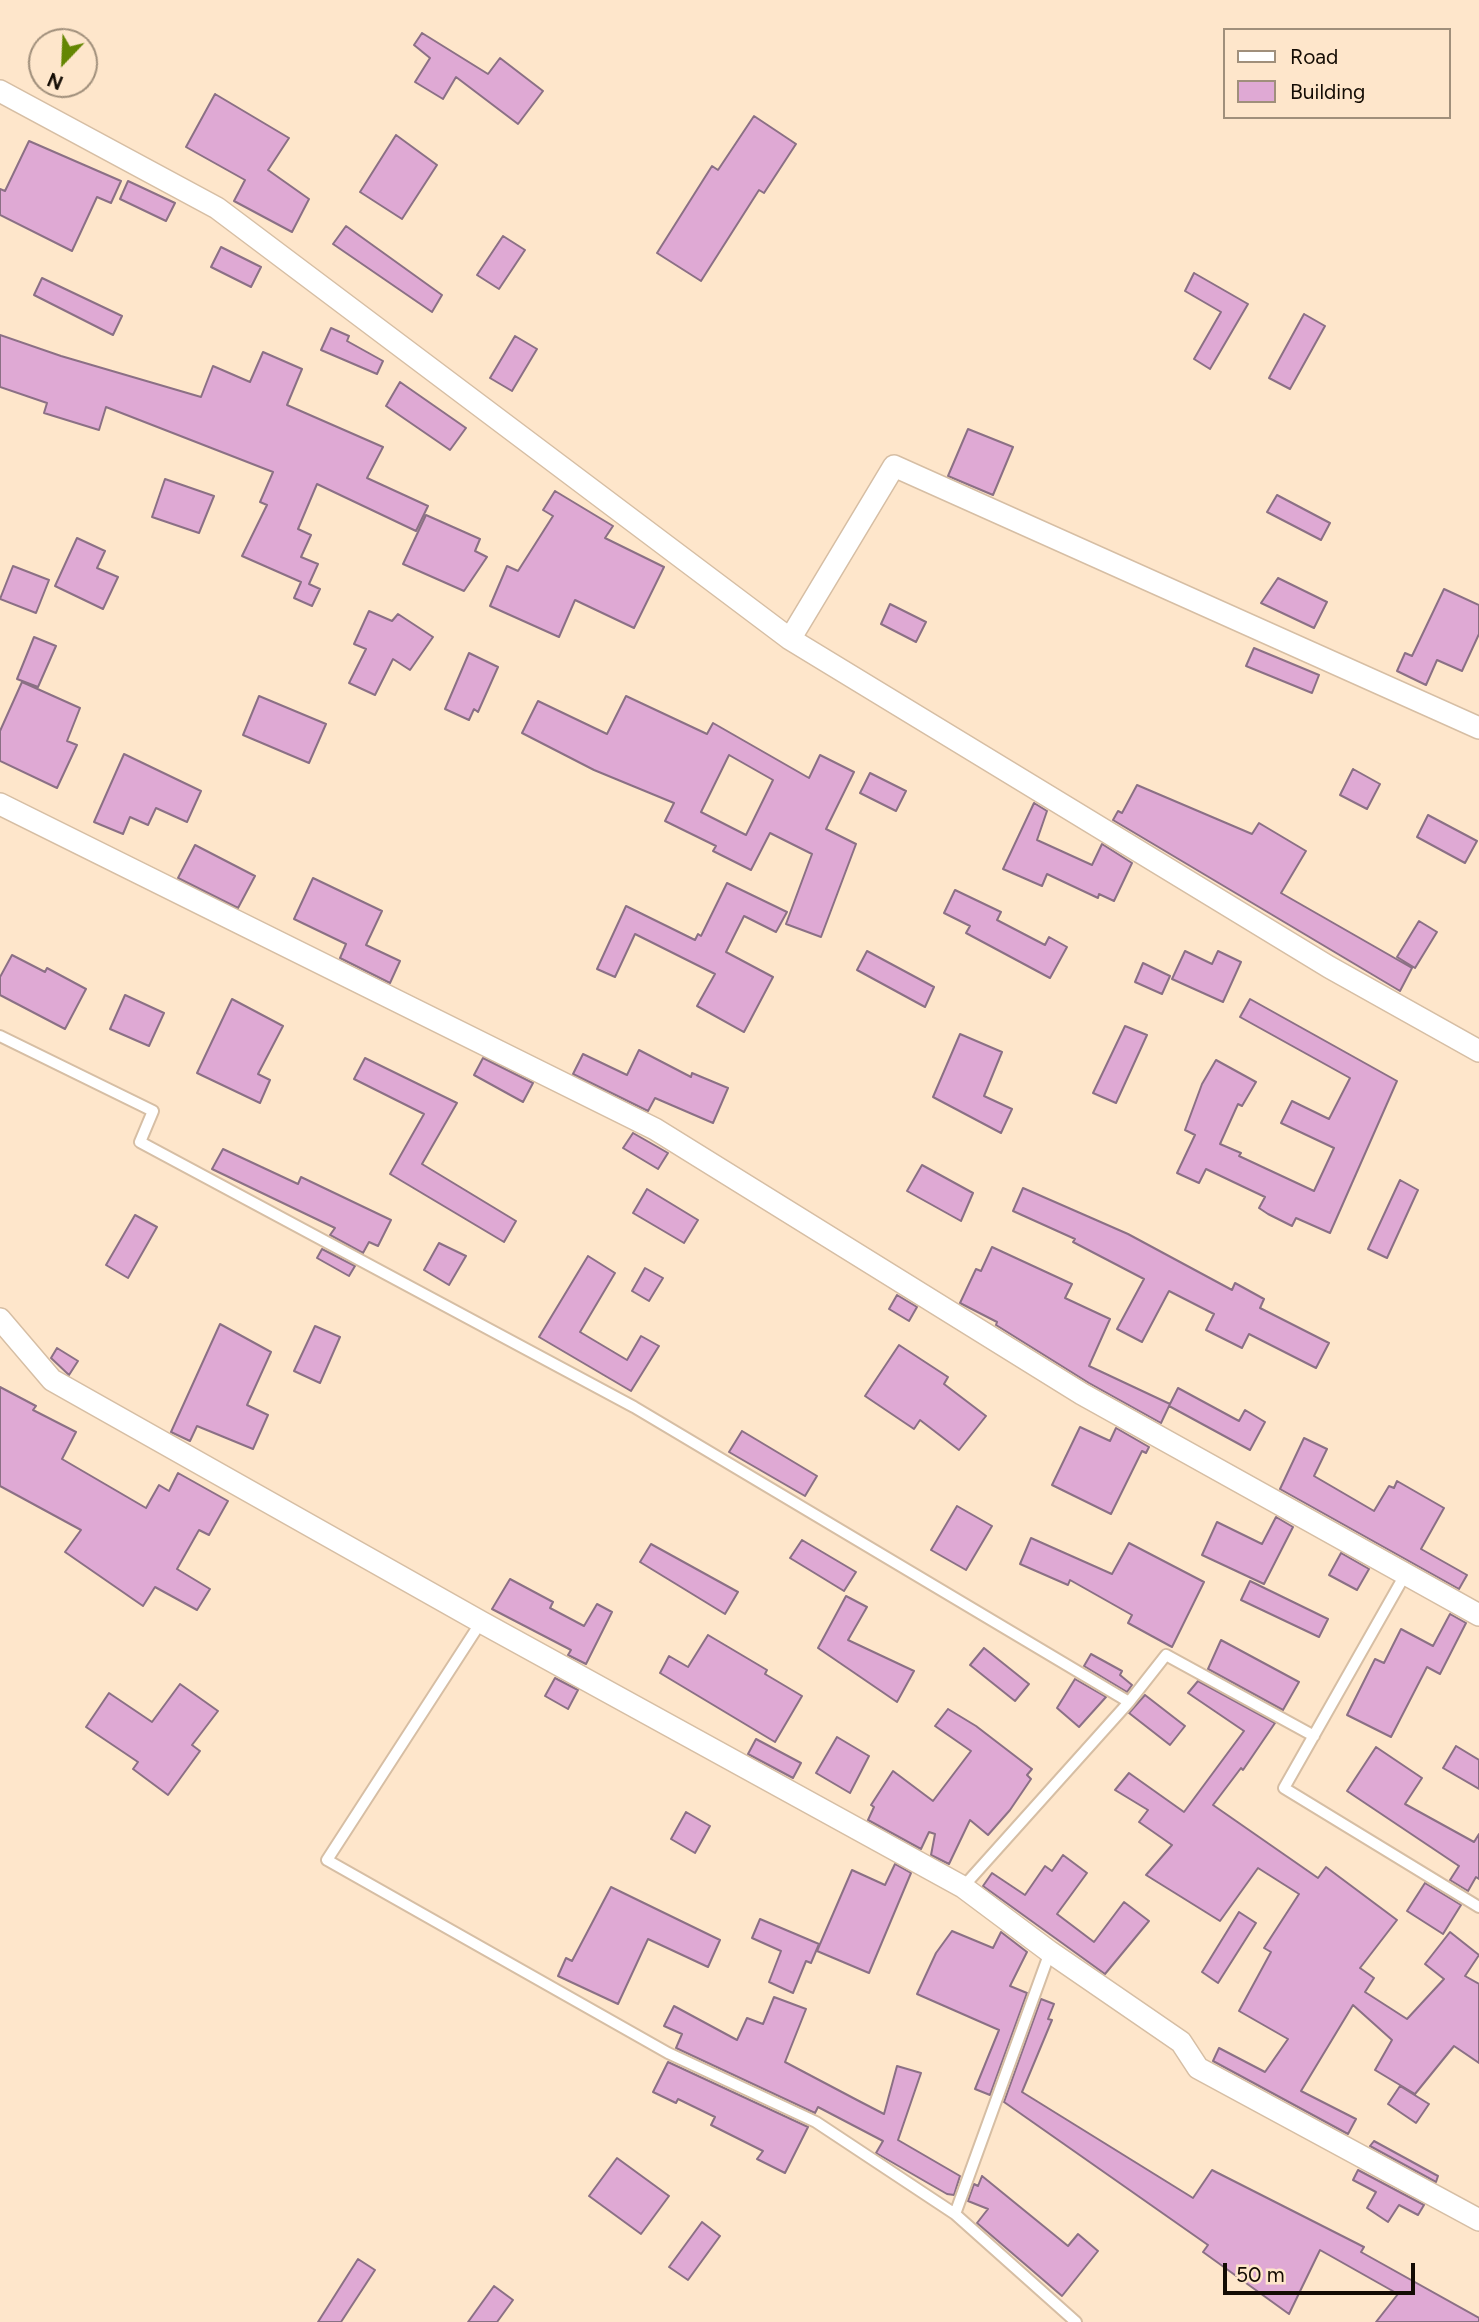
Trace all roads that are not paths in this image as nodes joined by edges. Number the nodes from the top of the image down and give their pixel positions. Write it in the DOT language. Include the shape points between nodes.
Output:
graph roads {
  1 [pos="0,91"];
  2 [pos="790,639"];
  3 [pos="1479,729"];
  4 [pos="0,804"];
  5 [pos="0,1036"];
  6 [pos="1479,1051"];
  7 [pos="0,1319"];
  8 [pos="1406,1573"];
  9 [pos="1479,1615"];
  10 [pos="481,1622"];
  11 [pos="1129,1703"];
  12 [pos="1314,1736"];
  13 [pos="963,1887"];
  14 [pos="1479,1907"];
  15 [pos="1050,1952"];
  16 [pos="955,2214"];
  17 [pos="1479,2220"];
  18 [pos="1076,2322"];
  1 -- 2 [label="street" via="216,208"];
  2 -- 3 [label="street" via="894,466"];
  2 -- 6 [label="street" via="1329,967"];
  4 -- 8 [label="street" via="655,1129 1082,1394"];
  5 -- 11 [label="lane" via="153,1111 140,1142 634,1407"];
  7 -- 10 [label="street" via="52,1380"];
  8 -- 9 [label="street"];
  8 -- 12 [label="lane"];
  10 -- 13 [label="street"];
  10 -- 16 [label="lane" via="327,1860 668,2053 816,2122"];
  11 -- 12 [label="lane" via="1166,1655"];
  11 -- 13 [label="lane"];
  12 -- 14 [label="lane" via="1284,1788"];
  13 -- 15 [label="street"];
  15 -- 16 [label="lane"];
  15 -- 17 [label="street" via="1181,2042 1198,2068"];
  16 -- 18 [label="lane"];
}
